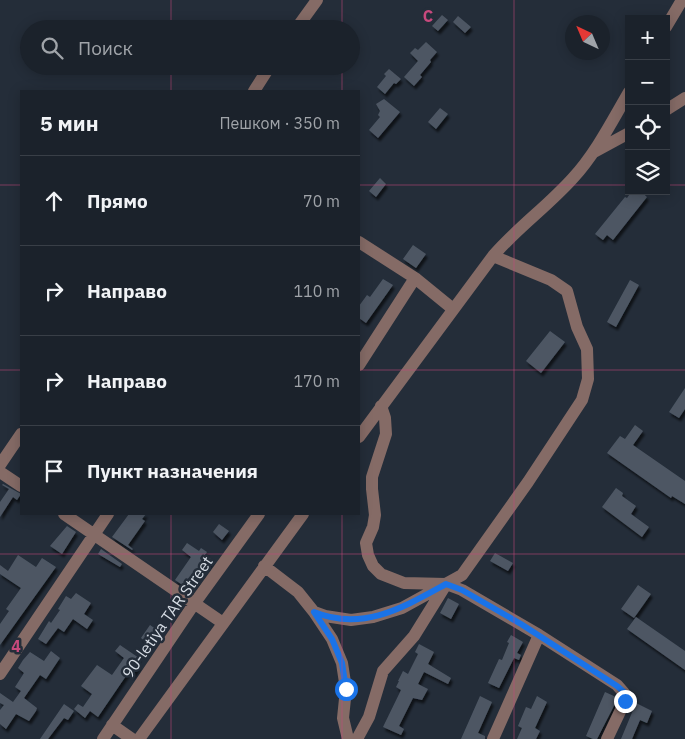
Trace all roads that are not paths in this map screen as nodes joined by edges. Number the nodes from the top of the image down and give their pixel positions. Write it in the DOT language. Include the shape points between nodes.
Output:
graph roads {
  1 [pos="317,0"];
  2 [pos="682,0"];
  3 [pos="303,20"];
  4 [pos="670,20"];
  5 [pos="264,75"];
  6 [pos="255,90"];
  7 [pos="685,98"];
  8 [pos="625,99"];
  9 [pos="670,107"];
  10 [pos="625,135"];
  11 [pos="594,152"];
  12 [pos="360,243"];
  13 [pos="493,256"];
  14 [pos="415,278"];
  15 [pos="453,309"];
  16 [pos="360,363"];
  17 [pos="381,406"];
  18 [pos="20,435"];
  19 [pos="360,436"];
  20 [pos="0,465"];
  21 [pos="0,472"];
  22 [pos="20,485"];
  23 [pos="66,515"];
  24 [pos="107,515"];
  25 [pos="258,515"];
  26 [pos="302,515"];
  27 [pos="95,534"];
  28 [pos="264,566"];
  29 [pos="446,584"];
  30 [pos="194,604"];
  31 [pos="314,612"];
  32 [pos="223,623"];
  33 [pos="539,635"];
  34 [pos="0,674"];
  35 [pos="112,725"];
  36 [pos="102,739"];
  37 [pos="132,739"];
  38 [pos="139,739"];
  39 [pos="348,739"];
  40 [pos="357,739"];
  41 [pos="493,739"];
  42 [pos="607,739"];
  1 -- 3 [label="street"];
  2 -- 4 [label="street"];
  5 -- 6 [label="street"];
  7 -- 9 [label="street"];
  8 -- 11 [label="street"];
  10 -- 11 [label="street"];
  11 -- 13 [label="street" via="573,178"];
  12 -- 14 [label="street"];
  13 -- 15 [label="street"];
  13 -- 29 [label="street" via="551,280 567,291 587,349 588,379 582,400 528,482 462,575"];
  14 -- 15 [label="street"];
  14 -- 16 [label="street"];
  15 -- 17 [label="street"];
  17 -- 19 [label="street"];
  17 -- 29 [label="street" via="386,434 372,477 375,515 366,542 368,555 373,566 392,580"];
  18 -- 20 [label="street"];
  21 -- 22 [label="street"];
  23 -- 27 [label="street"];
  24 -- 27 [label="street"];
  25 -- 30 [label="street, 90-letiya TAR Street"];
  26 -- 28 [label="street"];
  27 -- 30 [label="street"];
  27 -- 34 [label="street"];
  28 -- 31 [label="street" via="298,592"];
  28 -- 32 [label="street"];
  29 -- 31 [label="street" via="402,608 374,617 351,620"];
  29 -- 33 [label="street"];
  29 -- 40 [label="street" via="414,636 383,671 369,717"];
  30 -- 32 [label="street"];
  30 -- 35 [label="street, 90-letiya TAR Street"];
  31 -- 39 [label="street" via="332,639 342,663 346,689 343,718"];
  32 -- 38 [label="street"];
  33 -- 41 [label="street"];
  33 -- 42 [label="street" via="624,692 625,701"];
  35 -- 36 [label="street, 90-letiya TAR Street"];
  35 -- 37 [label="street"];
}
